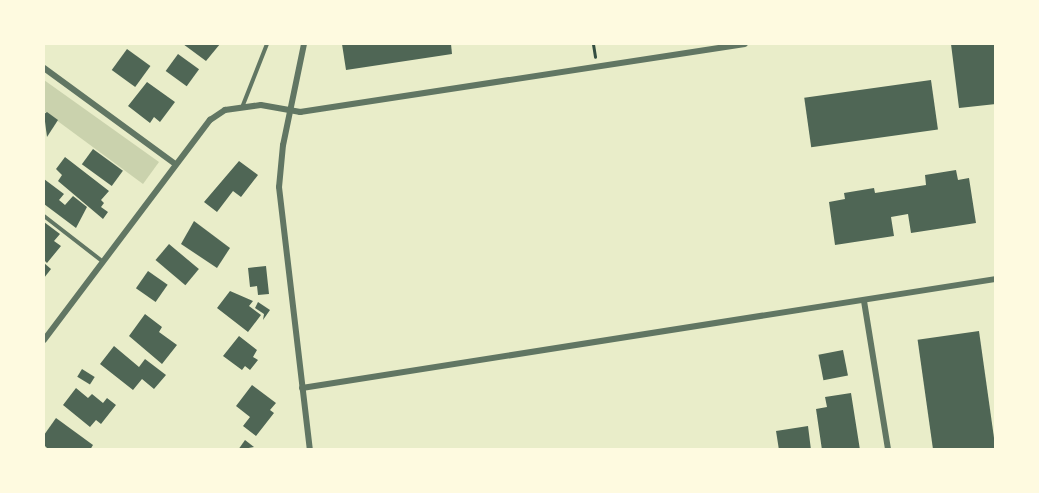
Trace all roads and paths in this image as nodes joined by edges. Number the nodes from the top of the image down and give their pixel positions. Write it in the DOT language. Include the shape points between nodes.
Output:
graph roads {
  1 [pos="267,44"];
  2 [pos="304,44"];
  3 [pos="745,44"];
  4 [pos="44,68"];
  5 [pos="243,105"];
  6 [pos="290,110"];
  7 [pos="175,164"];
  8 [pos="44,216"];
  9 [pos="102,261"];
  10 [pos="996,279"];
  11 [pos="864,302"];
  12 [pos="44,340"];
  13 [pos="302,387"];
  14 [pos="310,450"];
  15 [pos="888,450"];
  1 -- 5 [label="lane"];
  2 -- 6 [label="street"];
  3 -- 6 [label="street" via="300,112"];
  4 -- 7 [label="street"];
  5 -- 6 [label="street"];
  5 -- 7 [label="street" via="210,120"];
  6 -- 13 [label="street" via="279,187"];
  7 -- 9 [label="street"];
  8 -- 9 [label="lane"];
  9 -- 12 [label="street"];
  10 -- 11 [label="street"];
  11 -- 13 [label="street"];
  11 -- 15 [label="street"];
  13 -- 14 [label="street"];
}
